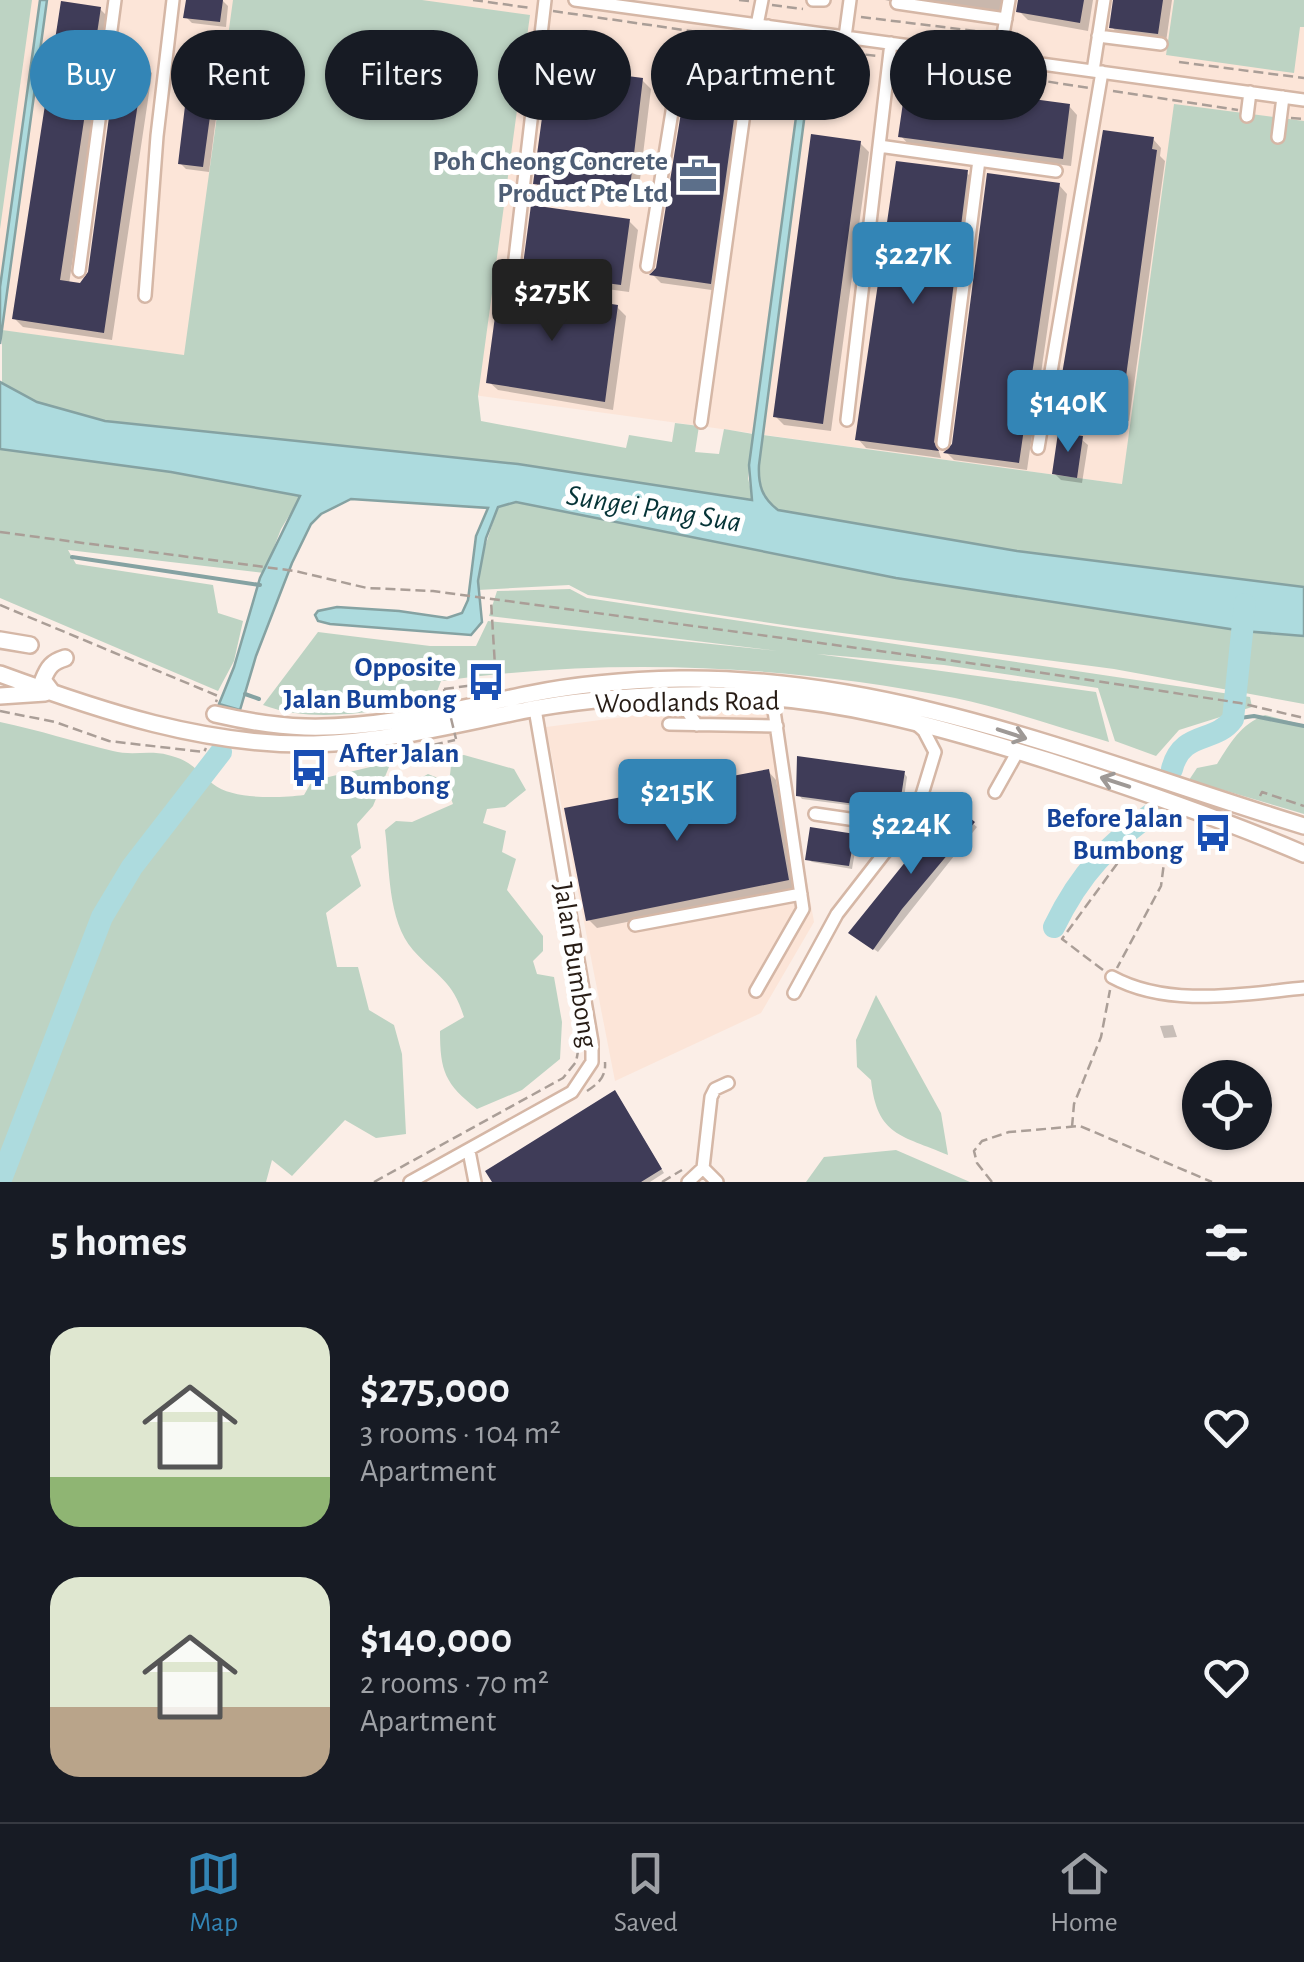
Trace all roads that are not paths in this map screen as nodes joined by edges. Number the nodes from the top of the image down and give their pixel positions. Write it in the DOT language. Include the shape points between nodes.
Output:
graph roads {
  1 [pos="115,0"];
  2 [pos="173,0"];
  3 [pos="575,0"];
  4 [pos="824,0"];
  5 [pos="850,0"];
  6 [pos="1009,0"];
  7 [pos="1104,0"];
  8 [pos="761,2"];
  9 [pos="897,2"];
  10 [pos="614,3"];
  11 [pos="544,5"];
  12 [pos="813,5"];
  13 [pos="1006,18"];
  14 [pos="763,26"];
  15 [pos="764,30"];
  16 [pos="793,30"];
  17 [pos="846,30"];
  18 [pos="1004,30"];
  19 [pos="1098,36"];
  20 [pos="1161,44"];
  21 [pos="890,58"];
  22 [pos="1047,64"];
  23 [pos="1097,71"];
  24 [pos="1250,92"];
  25 [pos="1283,97"];
  26 [pos="1304,100"];
  27 [pos="1248,114"];
  28 [pos="671,120"];
  29 [pos="743,120"];
  30 [pos="1278,137"];
  31 [pos="879,146"];
  32 [pos="979,160"];
  33 [pos="1056,171"];
  34 [pos="647,266"];
  35 [pos="514,267"];
  36 [pos="78,271"];
  37 [pos="145,296"];
  38 [pos="847,420"];
  39 [pos="701,422"];
  40 [pos="943,443"];
  41 [pos="1038,448"];
  42 [pos="0,640"];
  43 [pos="30,645"];
  44 [pos="65,658"];
  45 [pos="0,674"];
  46 [pos="52,693"];
  47 [pos="676,695"];
  48 [pos="0,696"];
  49 [pos="772,698"];
  50 [pos="534,709"];
  51 [pos="216,714"];
  52 [pos="913,721"];
  53 [pos="669,724"];
  54 [pos="697,725"];
  55 [pos="777,726"];
  56 [pos="966,734"];
  57 [pos="935,752"];
  58 [pos="1018,752"];
  59 [pos="995,792"];
  60 [pos="815,814"];
  61 [pos="1304,826"];
  62 [pos="904,827"];
  63 [pos="1304,854"];
  64 [pos="802,894"];
  65 [pos="635,925"];
  66 [pos="1112,977"];
  67 [pos="1304,988"];
  68 [pos="756,991"];
  69 [pos="794,993"];
  70 [pos="728,1083"];
  71 [pos="469,1151"];
  72 [pos="703,1168"];
  73 [pos="691,1180"];
  74 [pos="410,1182"];
  75 [pos="475,1182"];
  76 [pos="717,1182"];
  1 -- 36 [label="street"];
  2 -- 37 [label="street"];
  3 -- 10 [label="street"];
  4 -- 12 [label="street"];
  5 -- 17 [label="street"];
  6 -- 13 [label="street"];
  7 -- 19 [label="street"];
  8 -- 14 [label="street"];
  9 -- 13 [label="street"];
  10 -- 14 [label="street"];
  11 -- 35 [label="street"];
  13 -- 18 [label="street"];
  14 -- 15 [label="street"];
  14 -- 16 [label="street"];
  19 -- 20 [label="street"];
  19 -- 23 [label="street"];
  21 -- 31 [label="street"];
  22 -- 23 [label="street"];
  23 -- 24 [label="street"];
  23 -- 41 [label="street"];
  24 -- 25 [label="street"];
  24 -- 27 [label="street"];
  25 -- 26 [label="street"];
  25 -- 30 [label="street"];
  28 -- 34 [label="street"];
  29 -- 39 [label="street"];
  31 -- 32 [label="street"];
  31 -- 38 [label="street"];
  32 -- 33 [label="street"];
  32 -- 40 [label="street"];
  42 -- 43 [label="main road"];
  44 -- 46 [label="main road" via="49,666 43,680"];
  45 -- 46 [label="main road, Woodlands Road"];
  46 -- 48 [label="main road"];
  46 -- 50 [label="main road, Woodlands Road" via="208,740 237,742 372,740"];
  47 -- 49 [label="main road, Woodlands Road"];
  47 -- 50 [label="main road, Woodlands Road"];
  47 -- 54 [label="street"];
  49 -- 52 [label="main road, Woodlands Road"];
  49 -- 55 [label="street"];
  50 -- 71 [label="street, Jalan Bumbong" via="592,1062 572,1092"];
  51 -- 61 [label="main road, Woodlands Road, one-way" via="309,727 370,724 598,684 772,682 948,715"];
  52 -- 56 [label="main road, Woodlands Road"];
  52 -- 57 [label="street"];
  53 -- 54 [label="street"];
  54 -- 55 [label="street"];
  55 -- 64 [label="street"];
  56 -- 57 [label="street"];
  56 -- 58 [label="main road, Woodlands Road"];
  57 -- 62 [label="street" via="920,804"];
  58 -- 59 [label="street"];
  63 -- 58 [label="main road, Woodlands Road, one-way" via="1217,817"];
  60 -- 62 [label="street"];
  62 -- 69 [label="street" via="837,914"];
  64 -- 65 [label="street"];
  64 -- 68 [label="street" via="799,921"];
  66 -- 67 [label="street" via="1136,990 1178,996"];
  70 -- 72 [label="street" via="711,1097"];
  71 -- 74 [label="street, Jalan Bumbong"];
  71 -- 75 [label="street"];
  72 -- 73 [label="street"];
  72 -- 76 [label="street"];
}
